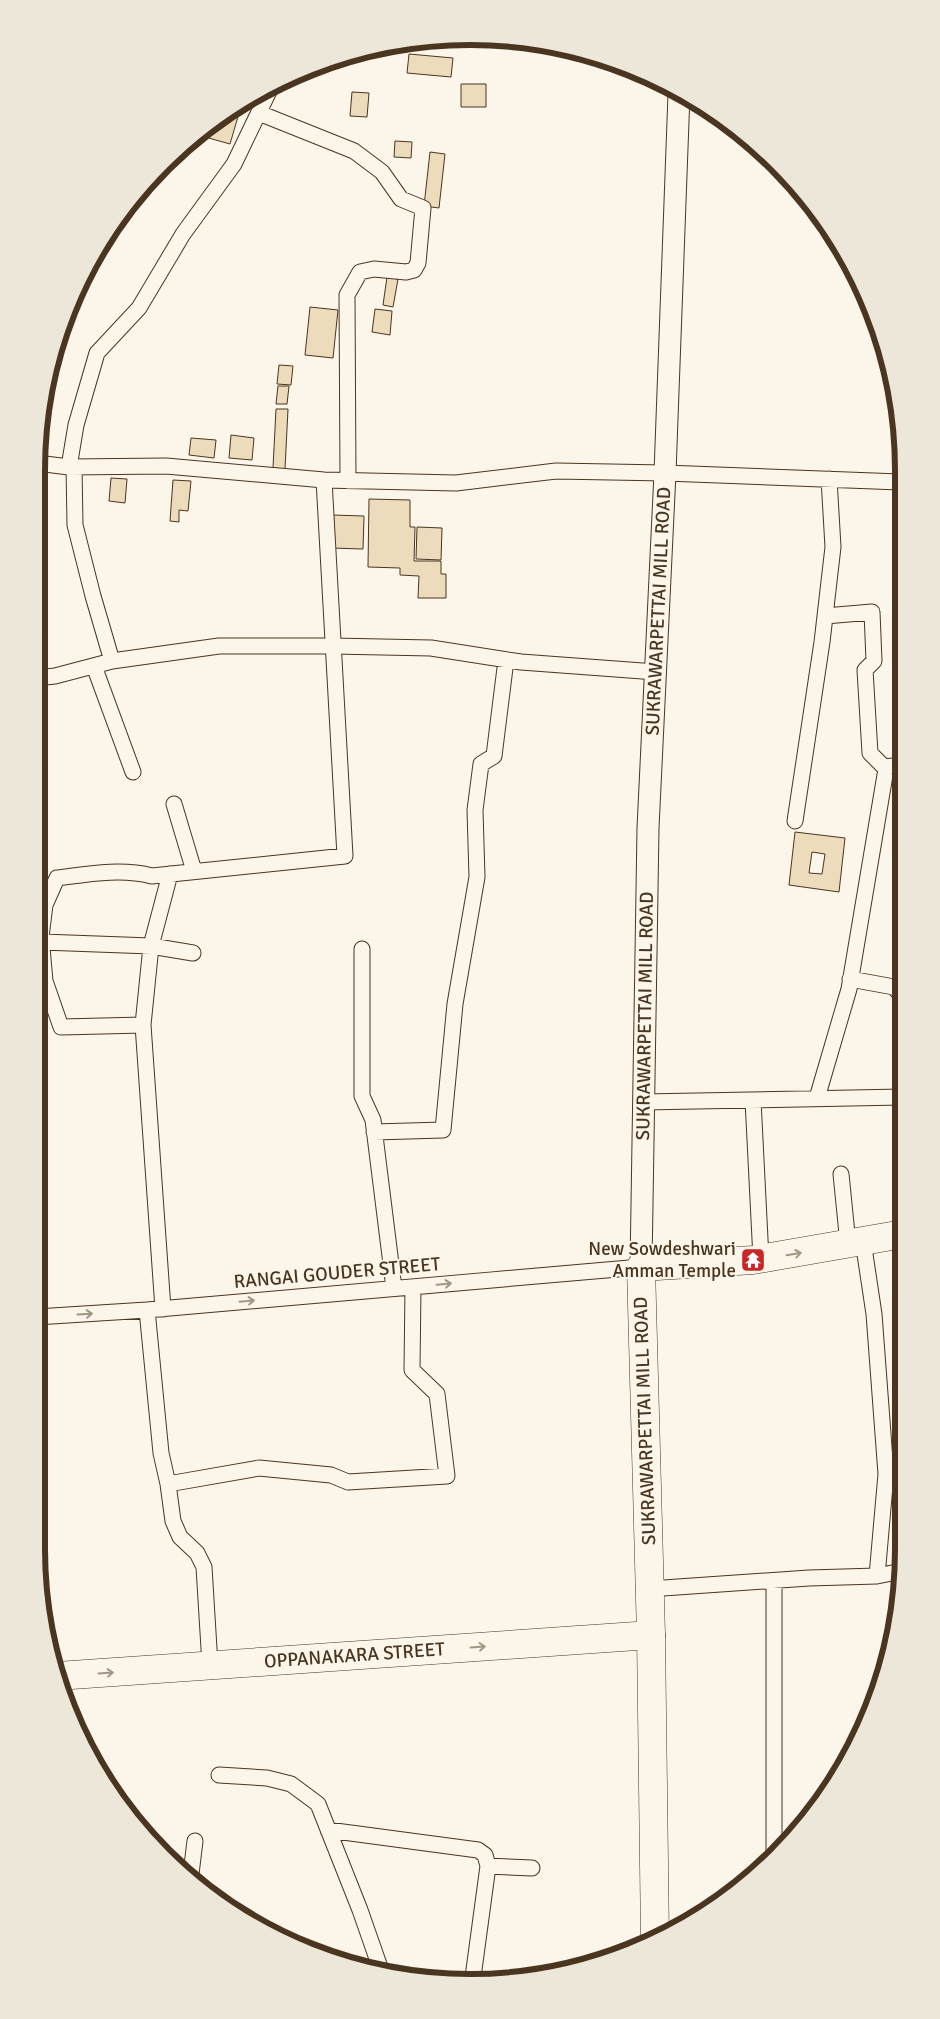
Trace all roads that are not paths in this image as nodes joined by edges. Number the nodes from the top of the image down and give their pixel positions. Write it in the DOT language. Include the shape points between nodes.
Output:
graph roads {
  1 [pos="266,98"];
  2 [pos="679,100"];
  3 [pos="258,113"];
  4 [pos="45,464"];
  5 [pos="71,466"];
  6 [pos="665,473"];
  7 [pos="829,479"];
  8 [pos="324,480"];
  9 [pos="348,481"];
  10 [pos="895,482"];
  11 [pos="825,616"];
  12 [pos="333,646"];
  13 [pos="506,660"];
  14 [pos="112,661"];
  15 [pos="94,666"];
  16 [pos="656,672"];
  17 [pos="45,677"];
  18 [pos="895,766"];
  19 [pos="884,767"];
  20 [pos="133,772"];
  21 [pos="174,804"];
  22 [pos="795,821"];
  23 [pos="194,871"];
  24 [pos="170,874"];
  25 [pos="45,903"];
  26 [pos="45,942"];
  27 [pos="151,946"];
  28 [pos="362,949"];
  29 [pos="193,953"];
  30 [pos="45,971"];
  31 [pos="850,980"];
  32 [pos="895,988"];
  33 [pos="143,1025"];
  34 [pos="895,1096"];
  35 [pos="817,1098"];
  36 [pos="753,1100"];
  37 [pos="643,1102"];
  38 [pos="374,1132"];
  39 [pos="841,1174"];
  40 [pos="895,1236"];
  41 [pos="856,1243"];
  42 [pos="761,1258"];
  43 [pos="640,1267"];
  44 [pos="413,1287"];
  45 [pos="394,1288"];
  46 [pos="163,1309"];
  47 [pos="146,1310"];
  48 [pos="45,1316"];
  49 [pos="168,1484"];
  50 [pos="894,1573"];
  51 [pos="877,1576"];
  52 [pos="774,1581"];
  53 [pos="649,1590"];
  54 [pos="650,1635"];
  55 [pos="210,1665"];
  56 [pos="64,1675"];
  57 [pos="220,1775"];
  58 [pos="328,1830"];
  59 [pos="195,1841"];
  60 [pos="774,1847"];
  61 [pos="488,1866"];
  62 [pos="532,1868"];
  63 [pos="191,1870"];
  64 [pos="655,1931"];
  65 [pos="379,1964"];
  66 [pos="473,1974"];
  1 -- 3 [label="street"];
  2 -- 6 [label="street, SUKRAWARPETTAI MILL ROAD"];
  3 -- 5 [label="street" via="234,164 183,234 139,308 97,353 76,425"];
  3 -- 9 [label="street" via="354,150 382,172 401,199 424,208 418,263 414,270 360,272 347,295"];
  4 -- 5 [label="street"];
  5 -- 8 [label="street" via="166,466"];
  5 -- 14 [label="street" via="75,525"];
  6 -- 7 [label="street"];
  6 -- 9 [label="street" via="556,472 456,483"];
  6 -- 16 [label="street, SUKRAWARPETTAI MILL ROAD"];
  7 -- 10 [label="street"];
  7 -- 11 [label="street" via="833,547"];
  8 -- 9 [label="street"];
  8 -- 12 [label="street"];
  11 -- 19 [label="street" via="872,612 874,661 866,670 870,753"];
  11 -- 22 [label="street"];
  12 -- 13 [label="street" via="431,648"];
  12 -- 14 [label="street" via="219,646"];
  12 -- 23 [label="street" via="345,856"];
  13 -- 16 [label="street"];
  13 -- 38 [label="street" via="494,756 482,764 475,810 477,877 455,1004 443,1130"];
  14 -- 15 [label="street"];
  15 -- 17 [label="street"];
  15 -- 20 [label="street"];
  16 -- 37 [label="street, SUKRAWARPETTAI MILL ROAD" via="648,828"];
  18 -- 19 [label="street"];
  19 -- 31 [label="street"];
  21 -- 23 [label="street"];
  23 -- 24 [label="street"];
  24 -- 25 [label="street" via="152,876 134,871 57,878"];
  24 -- 27 [label="street"];
  26 -- 27 [label="street"];
  27 -- 29 [label="street"];
  27 -- 33 [label="street"];
  28 -- 38 [label="street" via="362,1096 373,1120"];
  30 -- 33 [label="street" via="61,1027"];
  31 -- 32 [label="street"];
  31 -- 35 [label="street"];
  33 -- 46 [label="street"];
  34 -- 35 [label="street"];
  35 -- 36 [label="street"];
  36 -- 37 [label="street"];
  36 -- 42 [label="street"];
  37 -- 43 [label="street, SUKRAWARPETTAI MILL ROAD"];
  38 -- 45 [label="street"];
  39 -- 41 [label="street"];
  40 -- 41 [label="highway"];
  42 -- 41 [label="highway, one-way"];
  41 -- 51 [label="street" via="874,1314 886,1474"];
  42 -- 43 [label="highway"];
  44 -- 43 [label="street, RANGAI GOUDER STREET, one-way"];
  43 -- 53 [label="highway, SUKRAWARPETTAI MILL ROAD"];
  44 -- 45 [label="street, RANGAI GOUDER STREET"];
  44 -- 49 [label="street" via="412,1370 437,1394 447,1476 348,1482 331,1475 259,1468"];
  46 -- 45 [label="street, RANGAI GOUDER STREET, one-way"];
  46 -- 47 [label="street, RANGAI GOUDER STREET"];
  48 -- 47 [label="street, RANGAI GOUDER STREET, one-way"];
  47 -- 49 [label="street" via="161,1454"];
  49 -- 55 [label="street" via="173,1520 180,1537 197,1553 204,1566"];
  50 -- 51 [label="street"];
  51 -- 52 [label="street"];
  52 -- 53 [label="street"];
  52 -- 60 [label="street"];
  53 -- 54 [label="highway, SUKRAWARPETTAI MILL ROAD"];
  55 -- 54 [label="highway, OPPANAKARA STREET, one-way"];
  54 -- 64 [label="highway, SUKRAWARPETTAI MILL ROAD"];
  56 -- 55 [label="highway, OPPANAKARA STREET, one-way"];
  57 -- 58 [label="street" via="267,1778 291,1784 318,1804"];
  58 -- 61 [label="street" via="478,1850 485,1855"];
  58 -- 65 [label="street"];
  59 -- 63 [label="street"];
  61 -- 62 [label="street"];
  61 -- 66 [label="street"];
}
